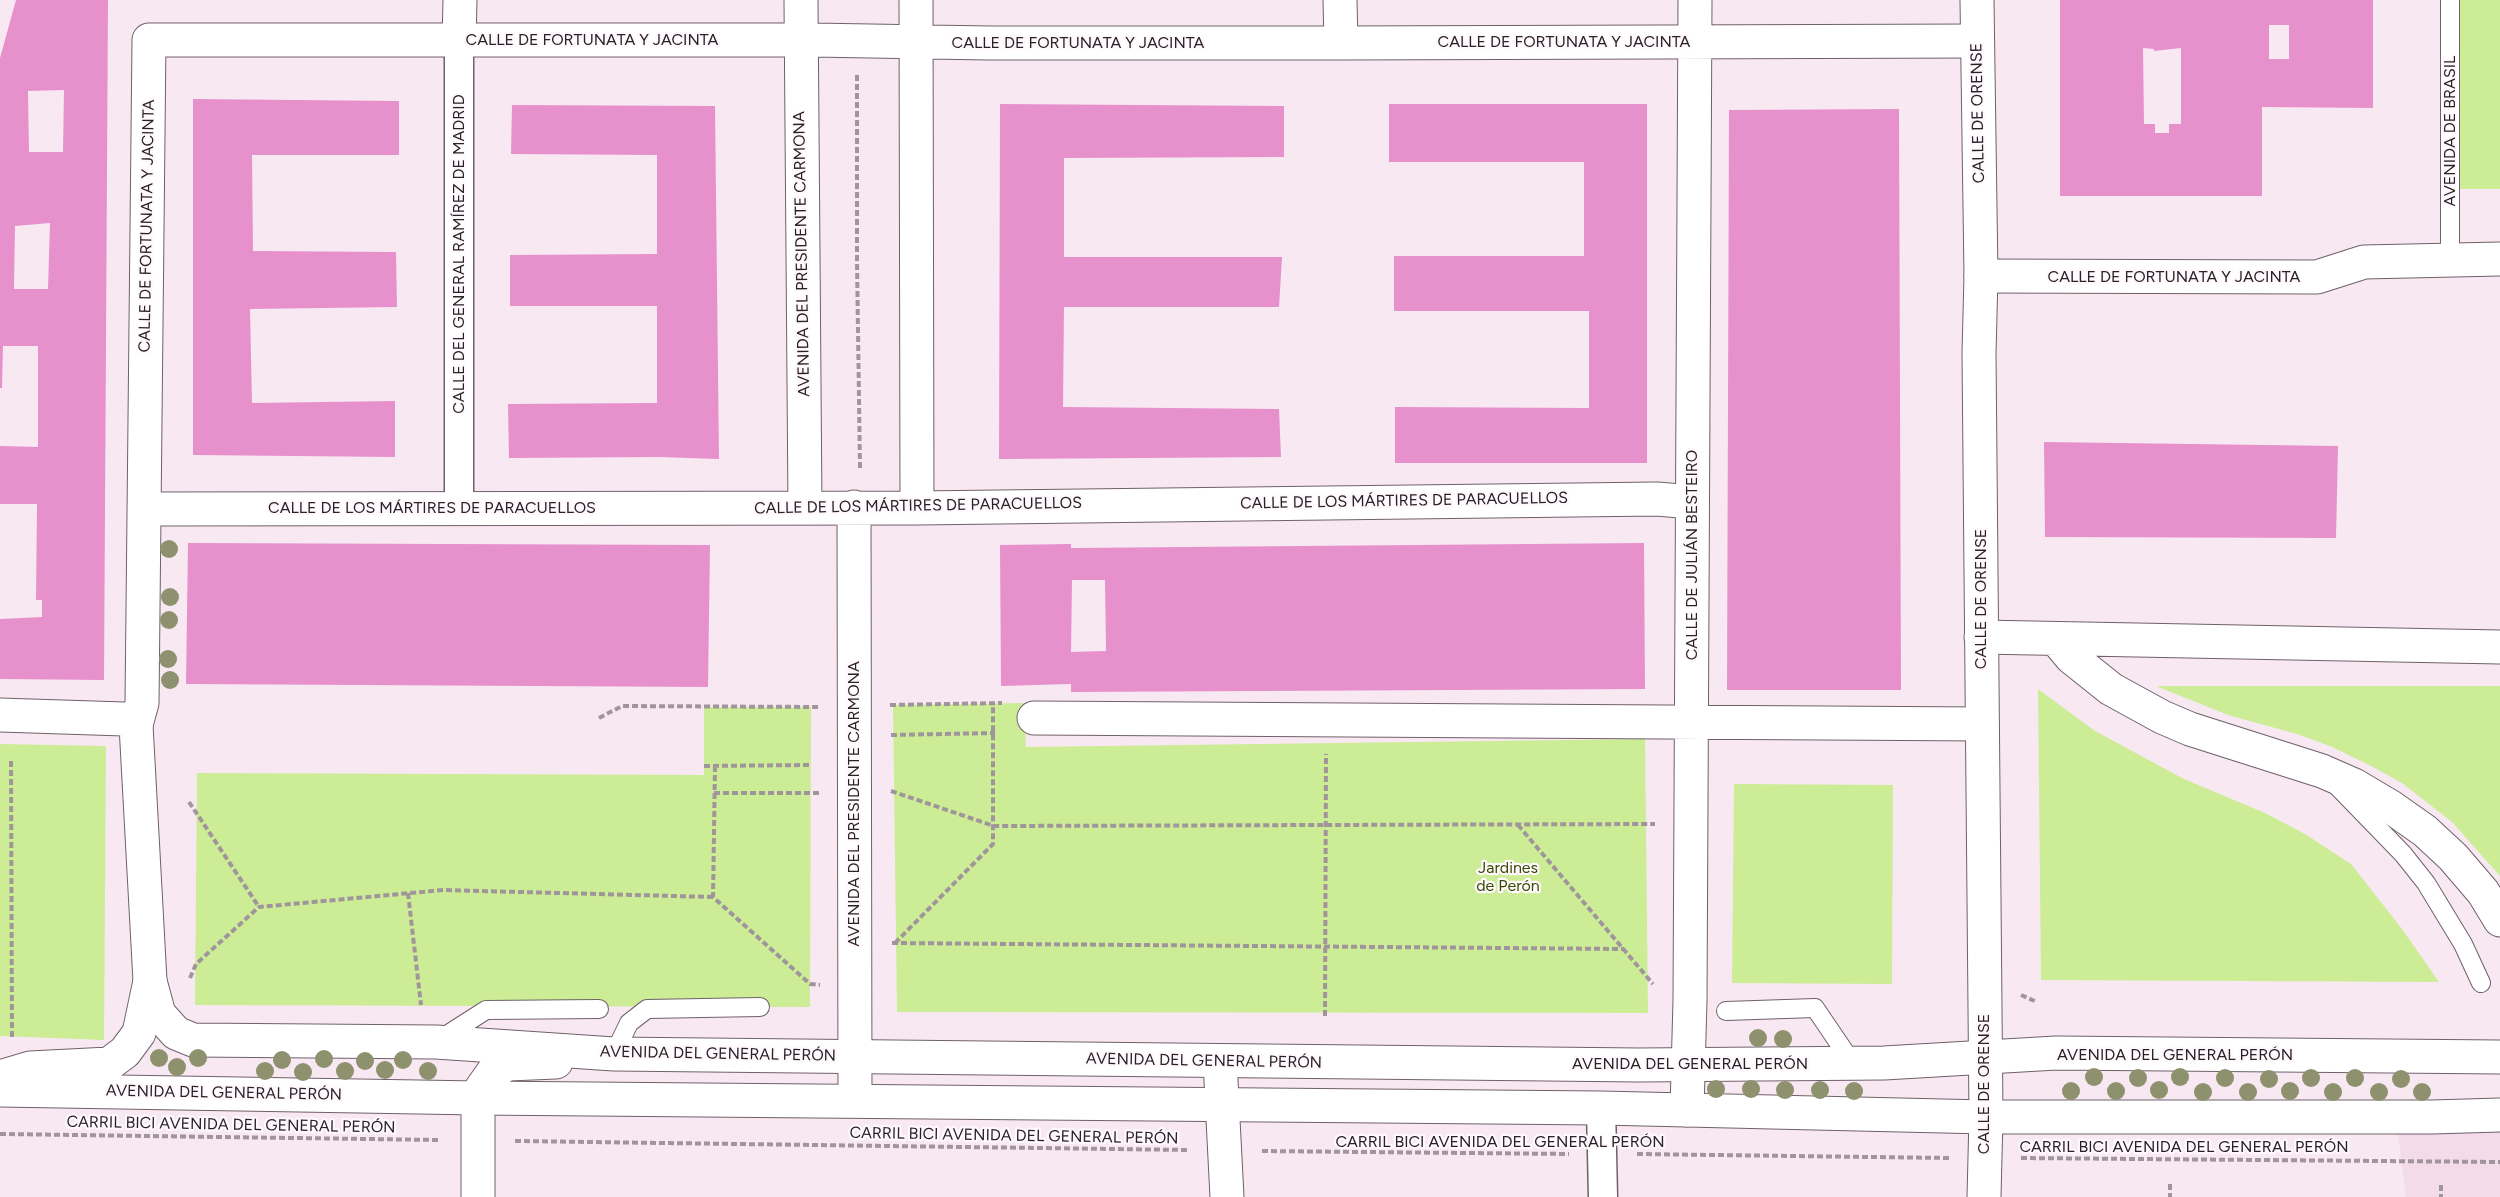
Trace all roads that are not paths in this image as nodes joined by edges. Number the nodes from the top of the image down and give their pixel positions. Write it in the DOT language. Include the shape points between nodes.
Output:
graph roads {
  1 [pos="460,0"];
  2 [pos="801,0"];
  3 [pos="916,0"];
  4 [pos="1340,0"];
  5 [pos="1695,0"];
  6 [pos="1977,0"];
  7 [pos="2450,0"];
  8 [pos="459,40"];
  9 [pos="800,40"];
  10 [pos="1695,40"];
  11 [pos="1977,41"];
  12 [pos="916,42"];
  13 [pos="1341,44"];
  14 [pos="2500,259"];
  15 [pos="2450,261"];
  16 [pos="1981,276"];
  17 [pos="1692,502"];
  18 [pos="854,507"];
  19 [pos="459,508"];
  20 [pos="805,508"];
  21 [pos="916,508"];
  22 [pos="144,509"];
  23 [pos="1981,637"];
  24 [pos="2056,639"];
  25 [pos="2500,647"];
  26 [pos="0,715"];
  27 [pos="1034,718"];
  28 [pos="1691,723"];
  29 [pos="1982,724"];
  30 [pos="136,725"];
  31 [pos="2322,771"];
  32 [pos="2500,920"];
  33 [pos="150,981"];
  34 [pos="2481,983"];
  35 [pos="760,1007"];
  36 [pos="599,1009"];
  37 [pos="1726,1011"];
  38 [pos="436,1042"];
  39 [pos="615,1054"];
  40 [pos="856,1055"];
  41 [pos="2500,1057"];
  42 [pos="1984,1058"];
  43 [pos="1220,1061"];
  44 [pos="1689,1064"];
  45 [pos="1853,1064"];
  46 [pos="0,1077"];
  47 [pos="0,1090"];
  48 [pos="478,1098"];
  49 [pos="855,1100"];
  50 [pos="1222,1106"];
  51 [pos="1601,1108"];
  52 [pos="1687,1110"];
  53 [pos="1986,1117"];
  54 [pos="2495,1121"];
  55 [pos="478,1197"];
  56 [pos="1227,1197"];
  57 [pos="1603,1197"];
  58 [pos="1984,1197"];
  1 -- 8 [label="street, CALLE DEL GENERAL RAMÍREZ DE MADRID"];
  2 -- 9 [label="street, AVENIDA DEL PRESIDENTE CARMONA"];
  3 -- 12 [label="street"];
  4 -- 13 [label="street"];
  5 -- 10 [label="street, CALLE DE JULIÁN BESTEIRO"];
  6 -- 11 [label="street, CALLE DE ORENSE"];
  7 -- 15 [label="lane, AVENIDA DE BRASIL"];
  8 -- 9 [label="street, CALLE DE FORTUNATA Y JACINTA"];
  8 -- 19 [label="street, CALLE DEL GENERAL RAMÍREZ DE MADRID"];
  8 -- 22 [label="street, CALLE DE FORTUNATA Y JACINTA" via="148,40"];
  9 -- 12 [label="street, CALLE DE FORTUNATA Y JACINTA"];
  9 -- 20 [label="street, AVENIDA DEL PRESIDENTE CARMONA"];
  10 -- 11 [label="street, CALLE DE FORTUNATA Y JACINTA"];
  10 -- 13 [label="street, CALLE DE FORTUNATA Y JACINTA"];
  10 -- 17 [label="street, CALLE DE JULIÁN BESTEIRO"];
  11 -- 16 [label="street, CALLE DE ORENSE"];
  12 -- 13 [label="street, CALLE DE FORTUNATA Y JACINTA"];
  12 -- 21 [label="street"];
  14 -- 15 [label="street"];
  15 -- 16 [label="street, CALLE DE FORTUNATA Y JACINTA" via="2364,262 2317,277"];
  16 -- 23 [label="street, CALLE DE ORENSE"];
  17 -- 21 [label="street, CALLE DE LOS MÁRTIRES DE PARACUELLOS" via="1657,499"];
  17 -- 28 [label="street, CALLE DE JULIÁN BESTEIRO"];
  18 -- 20 [label="street, CALLE DE LOS MÁRTIRES DE PARACUELLOS"];
  18 -- 21 [label="street, CALLE DE LOS MÁRTIRES DE PARACUELLOS"];
  18 -- 40 [label="street, AVENIDA DEL PRESIDENTE CARMONA"];
  19 -- 20 [label="street, CALLE DE LOS MÁRTIRES DE PARACUELLOS"];
  19 -- 22 [label="street, CALLE DE LOS MÁRTIRES DE PARACUELLOS"];
  22 -- 30 [label="street, CALLE DE FORTUNATA Y JACINTA" via="142,703"];
  23 -- 24 [label="street"];
  23 -- 29 [label="street, CALLE DE ORENSE"];
  24 -- 25 [label="street"];
  24 -- 31 [label="street" via="2071,657 2111,689 2162,717"];
  26 -- 30 [label="street" via="124,719"];
  27 -- 28 [label="street"];
  28 -- 29 [label="street"];
  28 -- 44 [label="street, CALLE DE JULIÁN BESTEIRO"];
  29 -- 42 [label="street, CALLE DE ORENSE"];
  30 -- 33 [label="street, CALLE DE FORTUNATA Y JACINTA"];
  31 -- 32 [label="street" via="2354,785 2425,831 2453,857"];
  31 -- 34 [label="lane" via="2426,883 2463,944"];
  33 -- 38 [label="street, AVENIDA DEL GENERAL PERÓN" via="159,1014 176,1032 193,1040"];
  33 -- 46 [label="street, AVENIDA DEL GENERAL PERÓN" via="139,1033 125,1052 109,1064 30,1068"];
  35 -- 39 [label="lane" via="646,1009 629,1023"];
  36 -- 38 [label="lane" via="486,1010"];
  37 -- 45 [label="lane" via="1815,1008"];
  38 -- 39 [label="street, AVENIDA DEL GENERAL PERÓN"];
  39 -- 40 [label="street, AVENIDA DEL GENERAL PERÓN"];
  39 -- 48 [label="street" via="587,1061 508,1064 494,1072 480,1089"];
  40 -- 43 [label="street, AVENIDA DEL GENERAL PERÓN"];
  40 -- 49 [label="street, AVENIDA DEL PRESIDENTE CARMONA"];
  41 -- 42 [label="street, AVENIDA DEL GENERAL PERÓN" via="2056,1053"];
  42 -- 45 [label="street, AVENIDA DEL GENERAL PERÓN"];
  42 -- 53 [label="street, CALLE DE ORENSE"];
  43 -- 44 [label="street, AVENIDA DEL GENERAL PERÓN"];
  43 -- 50 [label="street"];
  44 -- 45 [label="street, AVENIDA DEL GENERAL PERÓN"];
  44 -- 52 [label="street, CALLE DE JULIÁN BESTEIRO"];
  47 -- 48 [label="street, AVENIDA DEL GENERAL PERÓN"];
  48 -- 49 [label="street, AVENIDA DEL GENERAL PERÓN"];
  48 -- 55 [label="street"];
  49 -- 50 [label="street, AVENIDA DEL GENERAL PERÓN"];
  50 -- 51 [label="street, AVENIDA DEL GENERAL PERÓN"];
  50 -- 56 [label="street"];
  51 -- 52 [label="street, AVENIDA DEL GENERAL PERÓN"];
  51 -- 57 [label="street"];
  52 -- 53 [label="street, AVENIDA DEL GENERAL PERÓN"];
  53 -- 54 [label="street, AVENIDA DEL GENERAL PERÓN"];
  53 -- 58 [label="street, CALLE DE ORENSE"];
}
